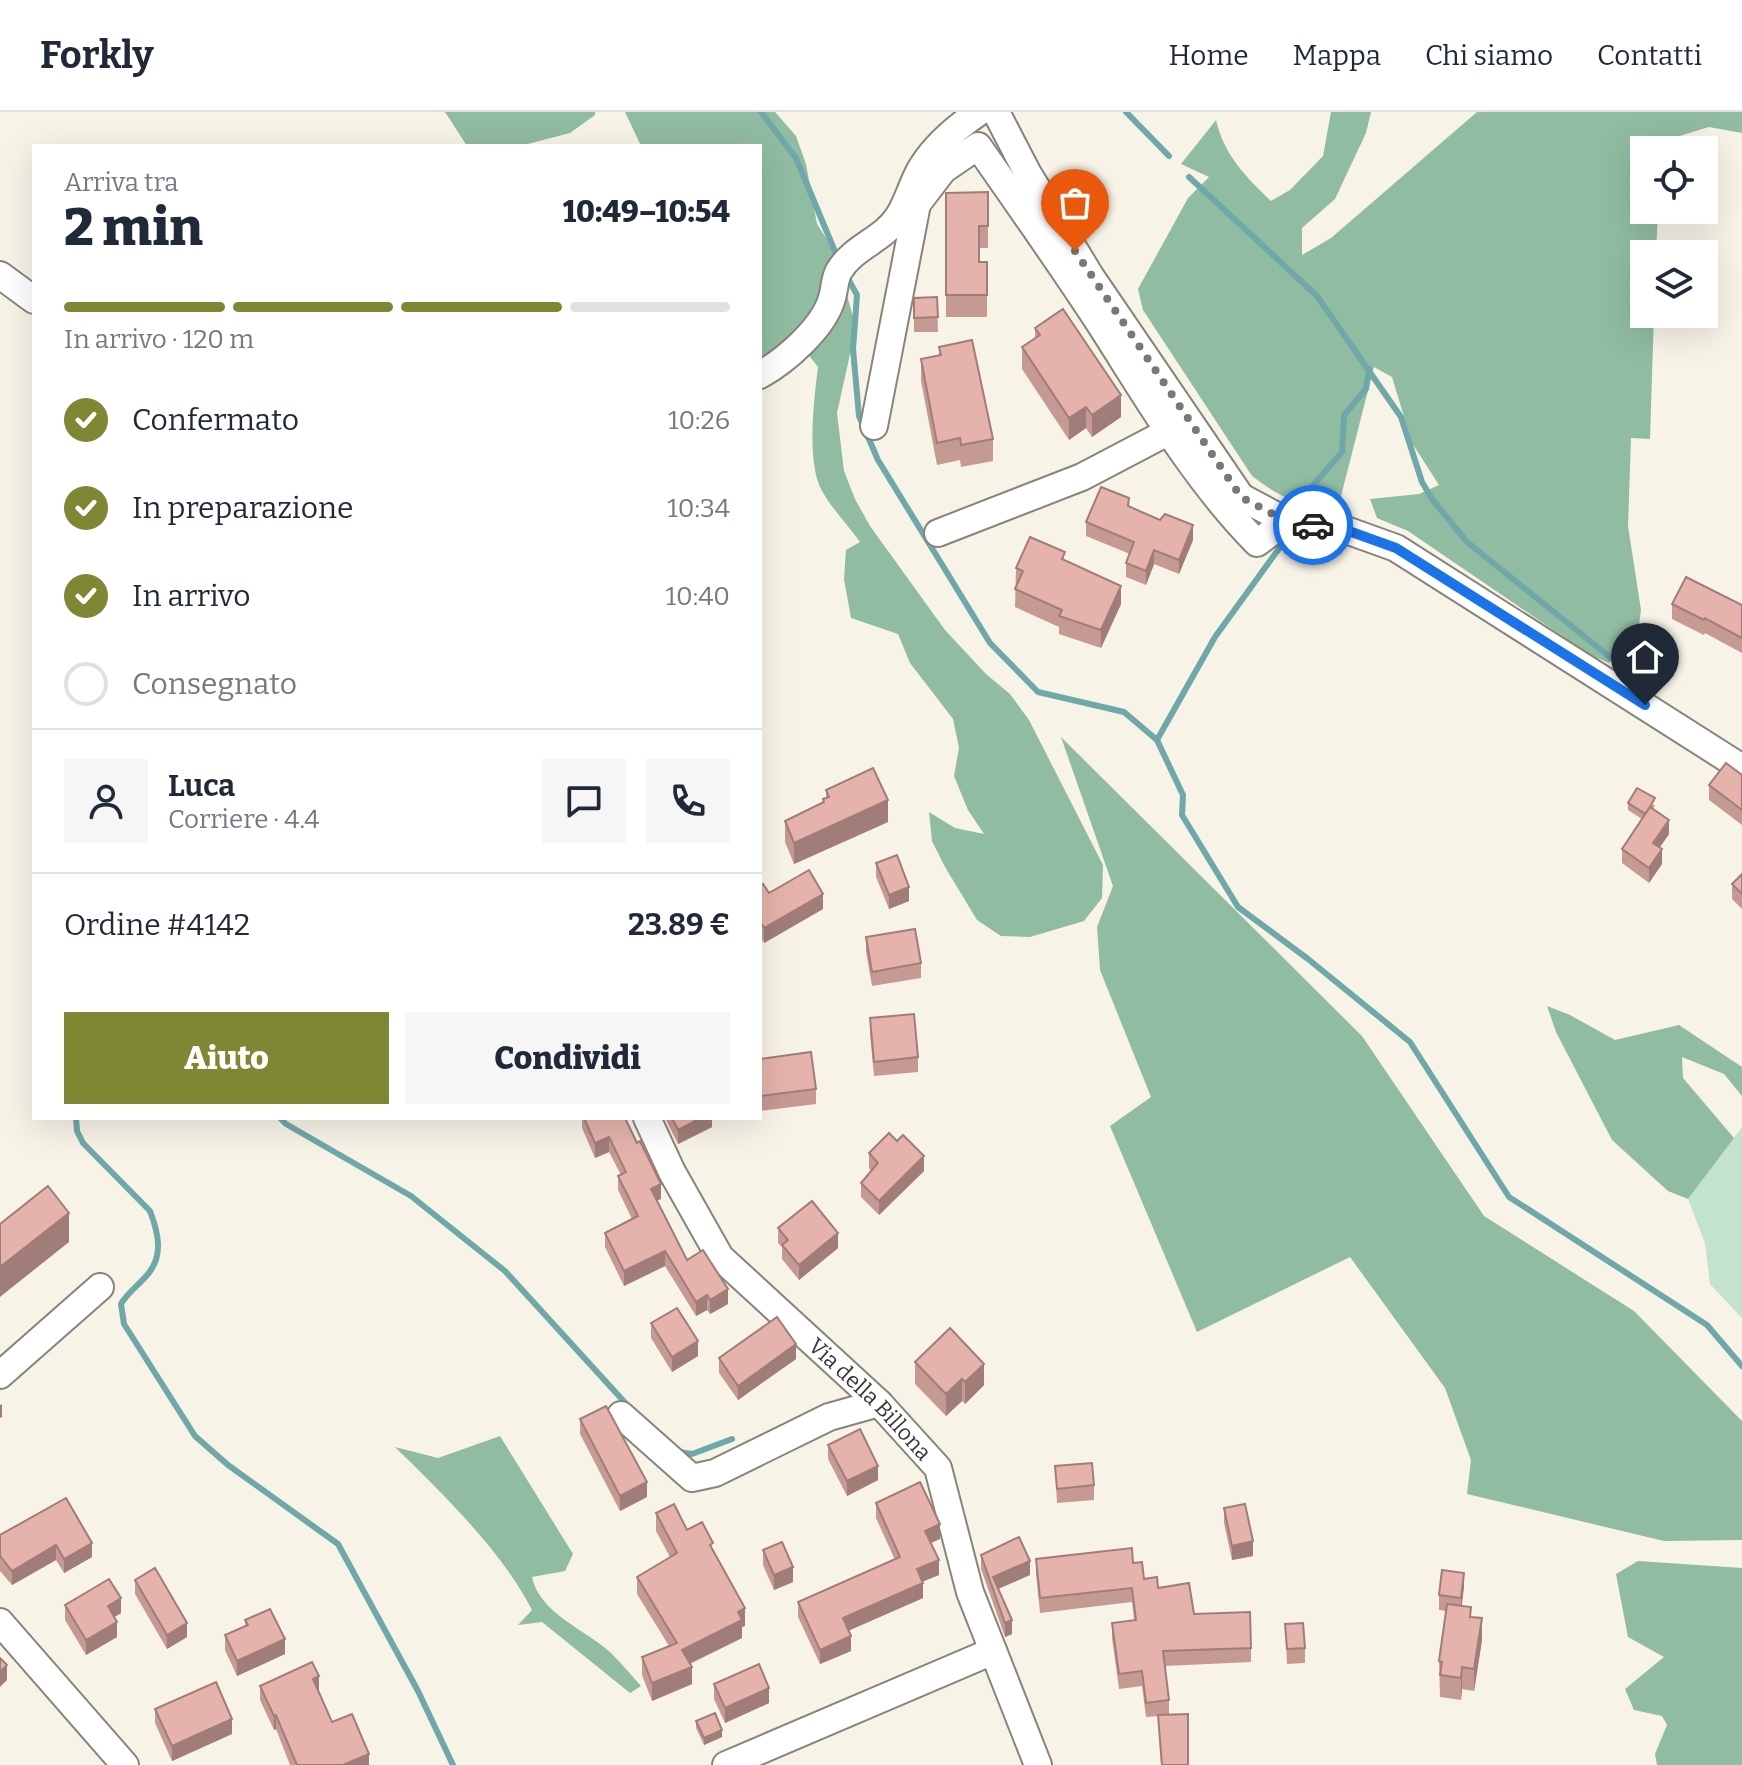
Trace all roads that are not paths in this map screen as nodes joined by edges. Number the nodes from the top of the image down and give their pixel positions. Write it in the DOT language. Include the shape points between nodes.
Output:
graph roads {
  1 [pos="979,112"];
  2 [pos="996,112"];
  3 [pos="0,275"];
  4 [pos="32,299"];
  5 [pos="762,374"];
  6 [pos="874,426"];
  7 [pos="1179,426"];
  8 [pos="938,533"];
  9 [pos="1742,768"];
  10 [pos="648,1120"];
  11 [pos="100,1287"];
  12 [pos="0,1375"];
  13 [pos="879,1403"];
  14 [pos="621,1415"];
  15 [pos="0,1622"];
  16 [pos="993,1651"];
  17 [pos="125,1765"];
  18 [pos="726,1765"];
  19 [pos="1038,1765"];
  1 -- 5 [label="street" via="953,130 920,169 898,217 884,233 846,263 831,304 806,339"];
  2 -- 7 [label="street"];
  3 -- 4 [label="street"];
  6 -- 7 [label="street" via="917,204 943,170 978,146"];
  7 -- 8 [label="street" via="1082,477"];
  7 -- 9 [label="street" via="1241,497 1286,521 1346,530 1396,548"];
  10 -- 13 [label="street, Via della Billona" via="720,1257"];
  11 -- 12 [label="street"];
  13 -- 14 [label="street" via="829,1417 715,1473 692,1478"];
  13 -- 16 [label="street, Via della Billona" via="938,1468 970,1592"];
  15 -- 17 [label="street"];
  16 -- 18 [label="street"];
  16 -- 19 [label="street, Via della Billona"];
}
